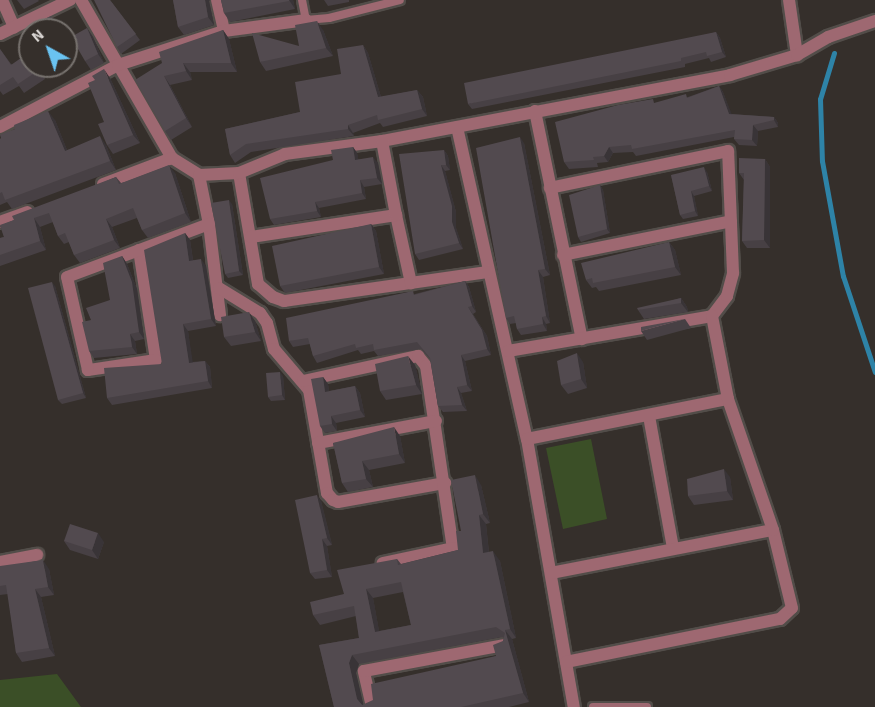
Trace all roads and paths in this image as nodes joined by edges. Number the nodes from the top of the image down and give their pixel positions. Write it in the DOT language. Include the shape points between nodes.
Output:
graph roads {
  1 [pos="2,0"];
  2 [pos="70,0"];
  3 [pos="81,0"];
  4 [pos="217,0"];
  5 [pos="302,0"];
  6 [pos="400,0"];
  7 [pos="789,0"];
  8 [pos="306,20"];
  9 [pos="875,21"];
  10 [pos="14,27"];
  11 [pos="224,32"];
  12 [pos="0,34"];
  13 [pos="798,55"];
  14 [pos="117,66"];
  15 [pos="535,111"];
  16 [pos="0,127"];
  17 [pos="457,127"];
  18 [pos="382,141"];
  19 [pos="172,158"];
  20 [pos="239,172"];
  21 [pos="199,175"];
  22 [pos="550,188"];
  23 [pos="88,190"];
  24 [pos="35,210"];
  25 [pos="396,215"];
  26 [pos="731,221"];
  27 [pos="0,222"];
  28 [pos="209,224"];
  29 [pos="251,237"];
  30 [pos="139,250"];
  31 [pos="563,255"];
  32 [pos="487,272"];
  33 [pos="411,283"];
  34 [pos="219,288"];
  35 [pos="220,315"];
  36 [pos="712,316"];
  37 [pos="582,339"];
  38 [pos="508,351"];
  39 [pos="303,381"];
  40 [pos="728,399"];
  41 [pos="649,416"];
  42 [pos="436,422"];
  43 [pos="527,439"];
  44 [pos="318,443"];
  45 [pos="445,483"];
  46 [pos="772,530"];
  47 [pos="673,548"];
  48 [pos="37,555"];
  49 [pos="0,562"];
  50 [pos="365,567"];
  51 [pos="551,573"];
  52 [pos="504,645"];
  53 [pos="566,662"];
  54 [pos="372,707"];
  55 [pos="574,707"];
  56 [pos="593,707"];
  57 [pos="647,707"];
  1 -- 10 [label="street"];
  2 -- 10 [label="street"];
  3 -- 14 [label="street"];
  4 -- 11 [label="street"];
  5 -- 8 [label="lane"];
  6 -- 8 [label="lane"];
  7 -- 13 [label="street"];
  8 -- 11 [label="street"];
  9 -- 13 [label="street" via="828,38"];
  10 -- 12 [label="street"];
  11 -- 14 [label="street"];
  13 -- 15 [label="street" via="730,75"];
  14 -- 16 [label="street"];
  14 -- 19 [label="street"];
  15 -- 17 [label="street"];
  15 -- 22 [label="street"];
  17 -- 18 [label="street"];
  17 -- 32 [label="street"];
  18 -- 20 [label="street" via="285,154"];
  18 -- 25 [label="street"];
  19 -- 21 [label="street"];
  19 -- 23 [label="street"];
  20 -- 21 [label="street"];
  20 -- 29 [label="street"];
  21 -- 28 [label="street"];
  22 -- 26 [label="street" via="728,151"];
  22 -- 31 [label="street"];
  24 -- 27 [label="street"];
  25 -- 29 [label="street"];
  25 -- 33 [label="street"];
  26 -- 31 [label="street"];
  26 -- 36 [label="street" via="732,273 727,296"];
  28 -- 30 [label="street"];
  28 -- 34 [label="street"];
  29 -- 33 [label="street" via="258,284 264,292 284,301"];
  30 -- 30 [label="street" via="156,360 88,370 67,277"];
  31 -- 37 [label="street"];
  32 -- 33 [label="street"];
  32 -- 38 [label="street"];
  34 -- 35 [label="street"];
  34 -- 39 [label="street" via="260,313 274,349"];
  36 -- 37 [label="street"];
  36 -- 40 [label="street"];
  37 -- 38 [label="street"];
  38 -- 43 [label="street"];
  39 -- 42 [label="street" via="418,357 426,366"];
  39 -- 44 [label="street" via="309,390"];
  40 -- 41 [label="street"];
  40 -- 46 [label="street"];
  41 -- 43 [label="street"];
  41 -- 47 [label="street"];
  42 -- 44 [label="street"];
  42 -- 45 [label="street"];
  43 -- 51 [label="street"];
  44 -- 45 [label="street" via="327,493 338,502"];
  45 -- 50 [label="street" via="453,548"];
  46 -- 47 [label="street"];
  46 -- 53 [label="street" via="792,608 780,619"];
  47 -- 51 [label="street"];
  48 -- 49 [label="street"];
  51 -- 53 [label="street"];
  52 -- 54 [label="street" via="364,671"];
  53 -- 55 [label="street"];
  56 -- 57 [label="lane"];
}
